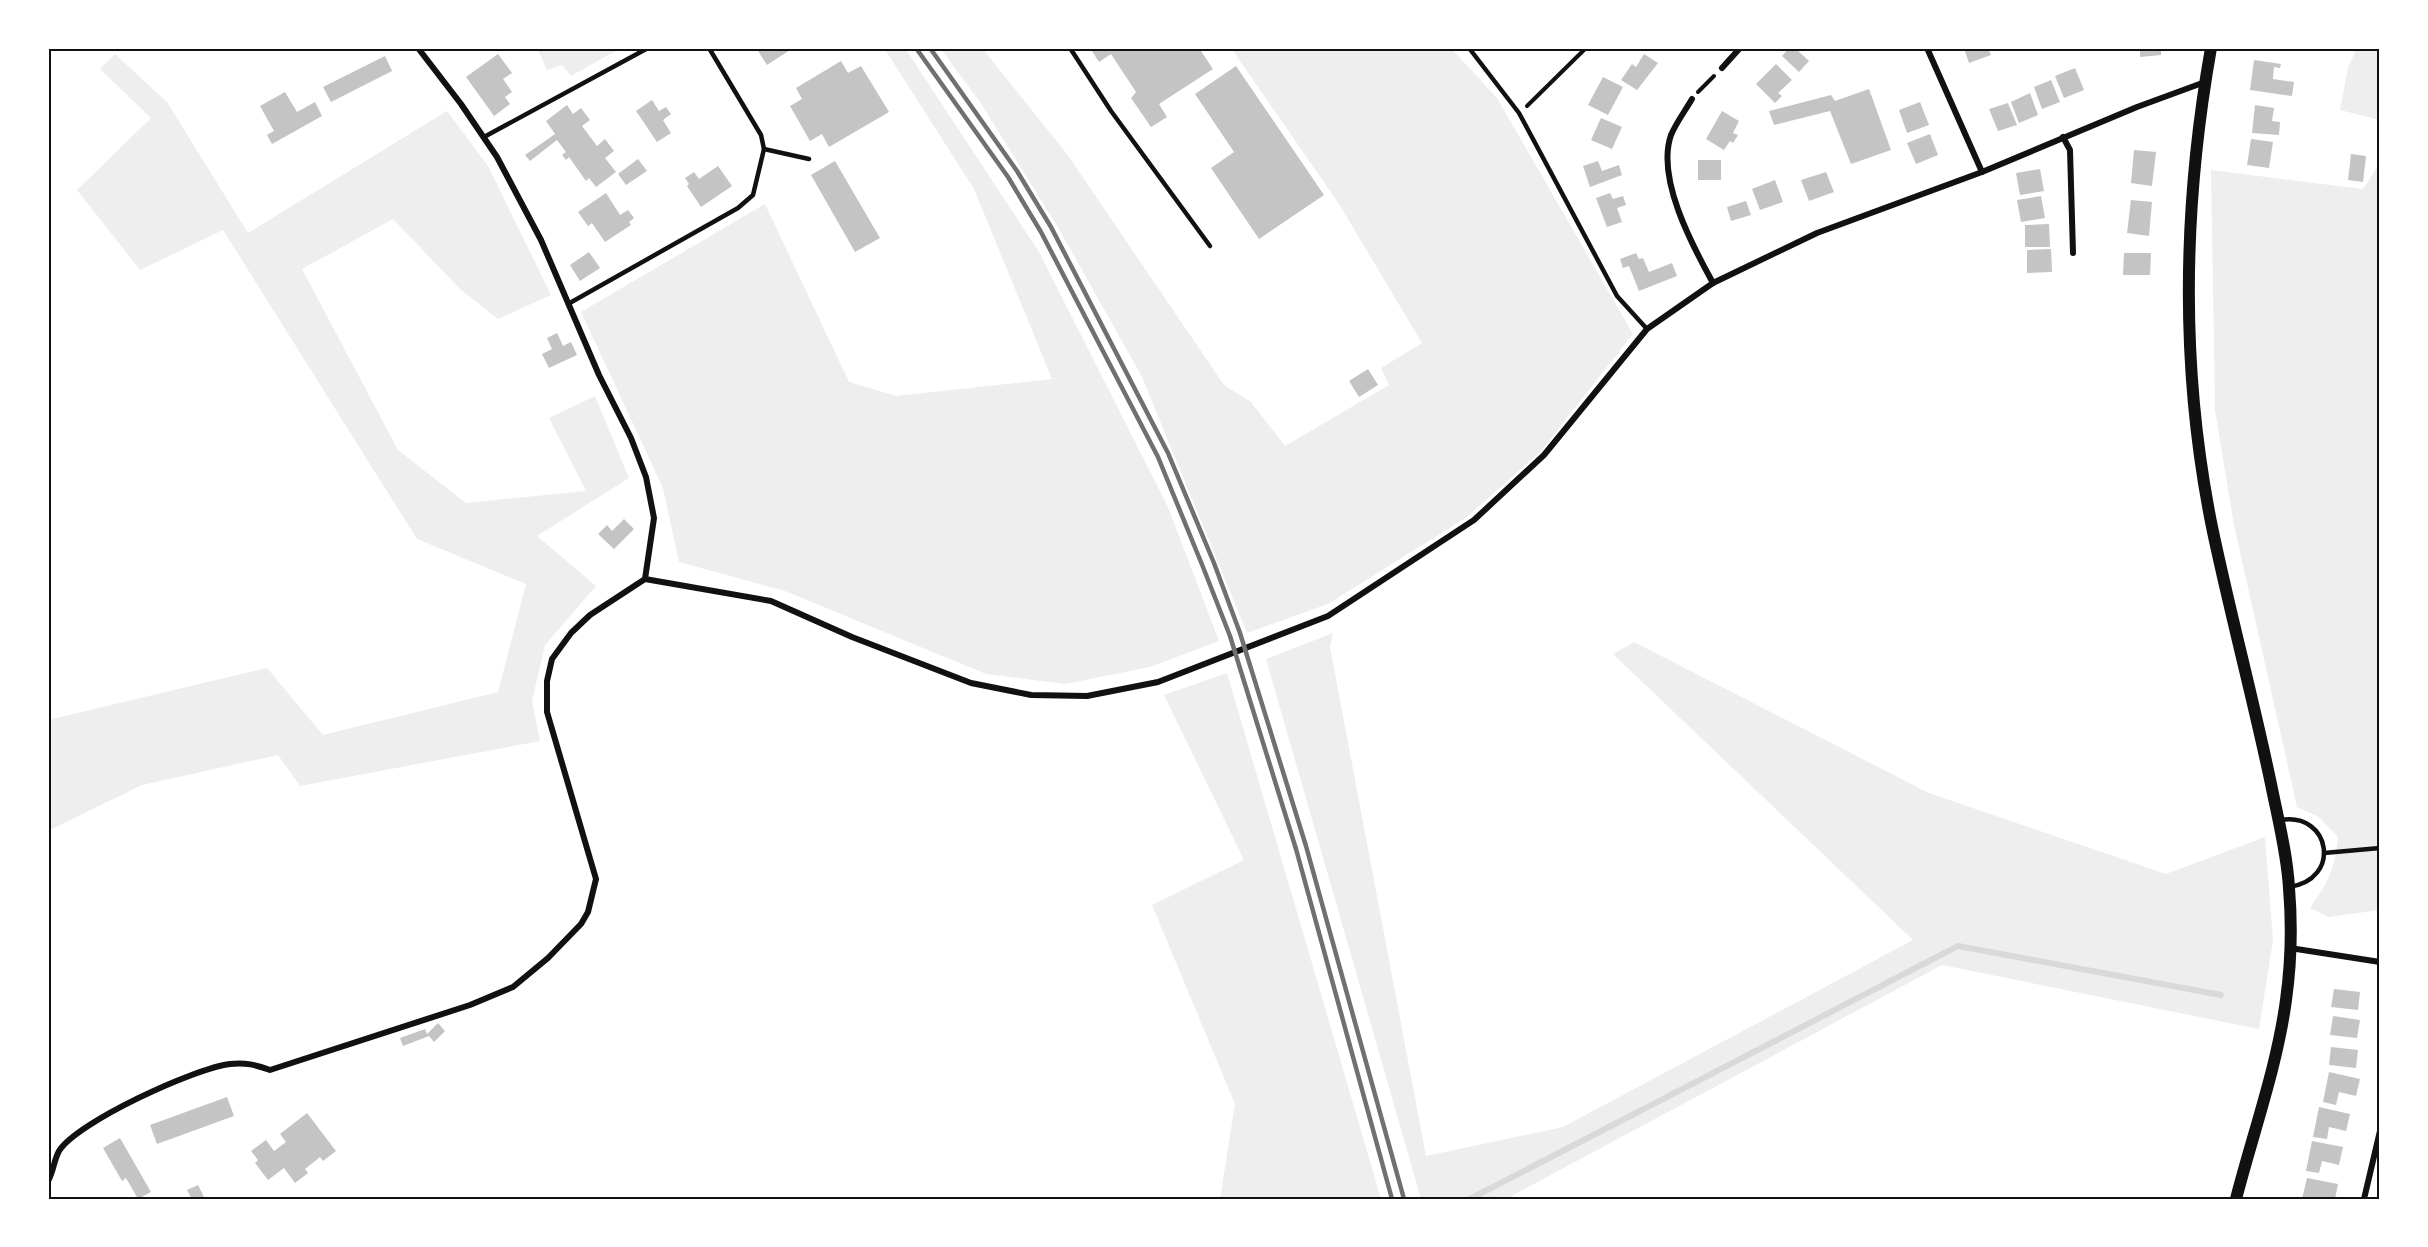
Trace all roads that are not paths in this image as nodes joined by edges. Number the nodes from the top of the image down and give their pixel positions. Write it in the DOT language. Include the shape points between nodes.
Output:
graph roads {
  1 [pos="418,48"];
  2 [pos="648,48"];
  3 [pos="709,48"];
  4 [pos="1070,48"];
  5 [pos="1469,48"];
  6 [pos="1740,48"];
  7 [pos="1927,48"];
  8 [pos="2211,48"];
  9 [pos="1722,68"];
  10 [pos="2205,82"];
  11 [pos="1692,99"];
  12 [pos="484,137"];
  13 [pos="2063,137"];
  14 [pos="764,149"];
  15 [pos="809,159"];
  16 [pos="1982,172"];
  17 [pos="1210,246"];
  18 [pos="2073,253"];
  19 [pos="1713,283"];
  20 [pos="568,304"];
  21 [pos="1647,328"];
  22 [pos="645,579"];
  23 [pos="2279,821"];
  24 [pos="2380,848"];
  25 [pos="2324,853"];
  26 [pos="2289,887"];
  27 [pos="2290,948"];
  28 [pos="2380,963"];
  29 [pos="2380,1132"];
  30 [pos="48,1181"];
  31 [pos="2236,1199"];
  32 [pos="2364,1199"];
  1 -- 12 [label="street"];
  2 -- 12 [label="lane"];
  3 -- 14 [label="lane" via="761,135"];
  4 -- 17 [label="lane"];
  5 -- 21 [label="lane" via="1519,113 1617,296"];
  6 -- 9 [label="street"];
  7 -- 16 [label="street"];
  8 -- 10 [label="main road"];
  10 -- 13 [label="street"];
  10 -- 23 [label="main road" via="2192,189 2189,278 2193,391 2203,476"];
  11 -- 19 [label="street" via="1671,136 1667,174 1675,202"];
  12 -- 20 [label="street" via="541,240"];
  13 -- 16 [label="street"];
  13 -- 18 [label="street" via="2070,150"];
  14 -- 15 [label="lane"];
  14 -- 20 [label="lane" via="753,195 738,208"];
  16 -- 19 [label="street" via="1817,233"];
  19 -- 21 [label="street"];
  20 -- 22 [label="street" via="646,477 654,518"];
  21 -- 22 [label="street" via="1544,455 1474,520 1328,616 1158,682 1087,696 1021,693 972,683 771,601"];
  22 -- 30 [label="street" via="590,615 556,652 550,667 547,712 596,879 588,912 570,936 513,987 470,1005 270,1070 250,1063 228,1064 159,1089 113,1111 59,1150"];
  23 -- 25 [label="lane" via="2290,819 2310,825 2318,833"];
  23 -- 26 [label="main road"];
  24 -- 25 [label="lane"];
  25 -- 26 [label="lane" via="2318,874 2310,881"];
  26 -- 27 [label="main road"];
  27 -- 28 [label="street"];
  27 -- 31 [label="main road" via="2286,999 2273,1060"];
  29 -- 32 [label="street"];
}
